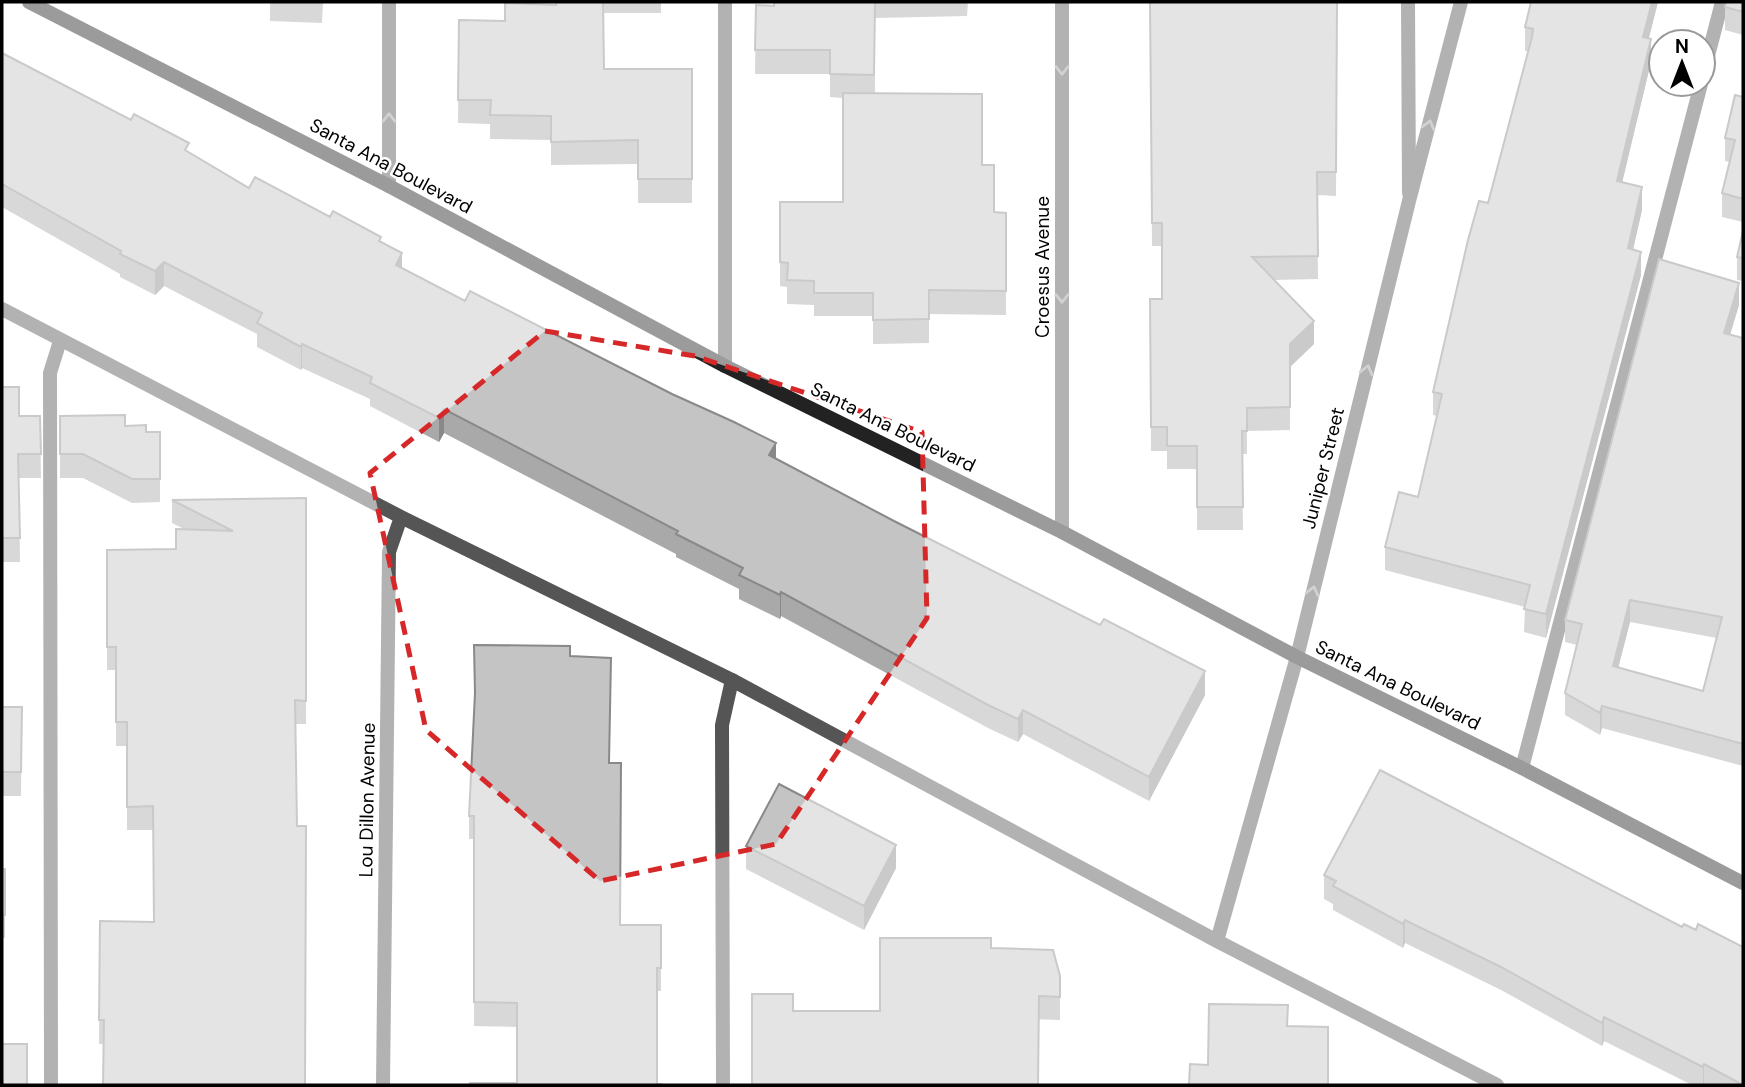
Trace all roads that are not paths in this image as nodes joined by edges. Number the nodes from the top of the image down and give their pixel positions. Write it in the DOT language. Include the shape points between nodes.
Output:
graph roads {
  1 [pos="29,2"];
  2 [pos="389,2"];
  3 [pos="725,2"];
  4 [pos="1062,2"];
  5 [pos="1408,2"];
  6 [pos="1461,2"];
  7 [pos="1722,2"];
  8 [pos="48,7"];
  9 [pos="1715,28"];
  10 [pos="1697,98"];
  11 [pos="389,186"];
  12 [pos="1409,201"];
  13 [pos="2,309"];
  14 [pos="60,341"];
  15 [pos="725,366"];
  16 [pos="401,517"];
  17 [pos="1062,532"];
  18 [pos="1297,657"];
  19 [pos="732,680"];
  20 [pos="1522,768"];
  21 [pos="1743,883"];
  22 [pos="1217,941"];
  23 [pos="51,1085"];
  24 [pos="383,1085"];
  25 [pos="723,1085"];
  26 [pos="1497,1085"];
  1 -- 8 [label="street, Santa Ana Boulevard"];
  11 -- 2 [label="street, one-way"];
  3 -- 15 [label="street"];
  4 -- 17 [label="street, Croesus Avenue, one-way"];
  5 -- 12 [label="street"];
  12 -- 6 [label="street, Juniper Street, one-way"];
  7 -- 9 [label="street"];
  8 -- 11 [label="street, Santa Ana Boulevard"];
  10 -- 20 [label="street"];
  11 -- 15 [label="street, Santa Ana Boulevard"];
  18 -- 12 [label="street, Juniper Street, one-way"];
  13 -- 14 [label="street"];
  14 -- 16 [label="street"];
  14 -- 23 [label="street" via="50,373"];
  15 -- 17 [label="street, Santa Ana Boulevard"];
  16 -- 19 [label="street"];
  16 -- 24 [label="street, Lou Dillon Avenue" via="388,552"];
  17 -- 18 [label="street, Santa Ana Boulevard"];
  18 -- 20 [label="street, Santa Ana Boulevard"];
  18 -- 22 [label="street, Juniper Street"];
  19 -- 22 [label="street"];
  19 -- 25 [label="street" via="722,725"];
  20 -- 21 [label="street, Santa Ana Boulevard"];
  22 -- 26 [label="street"];
}
